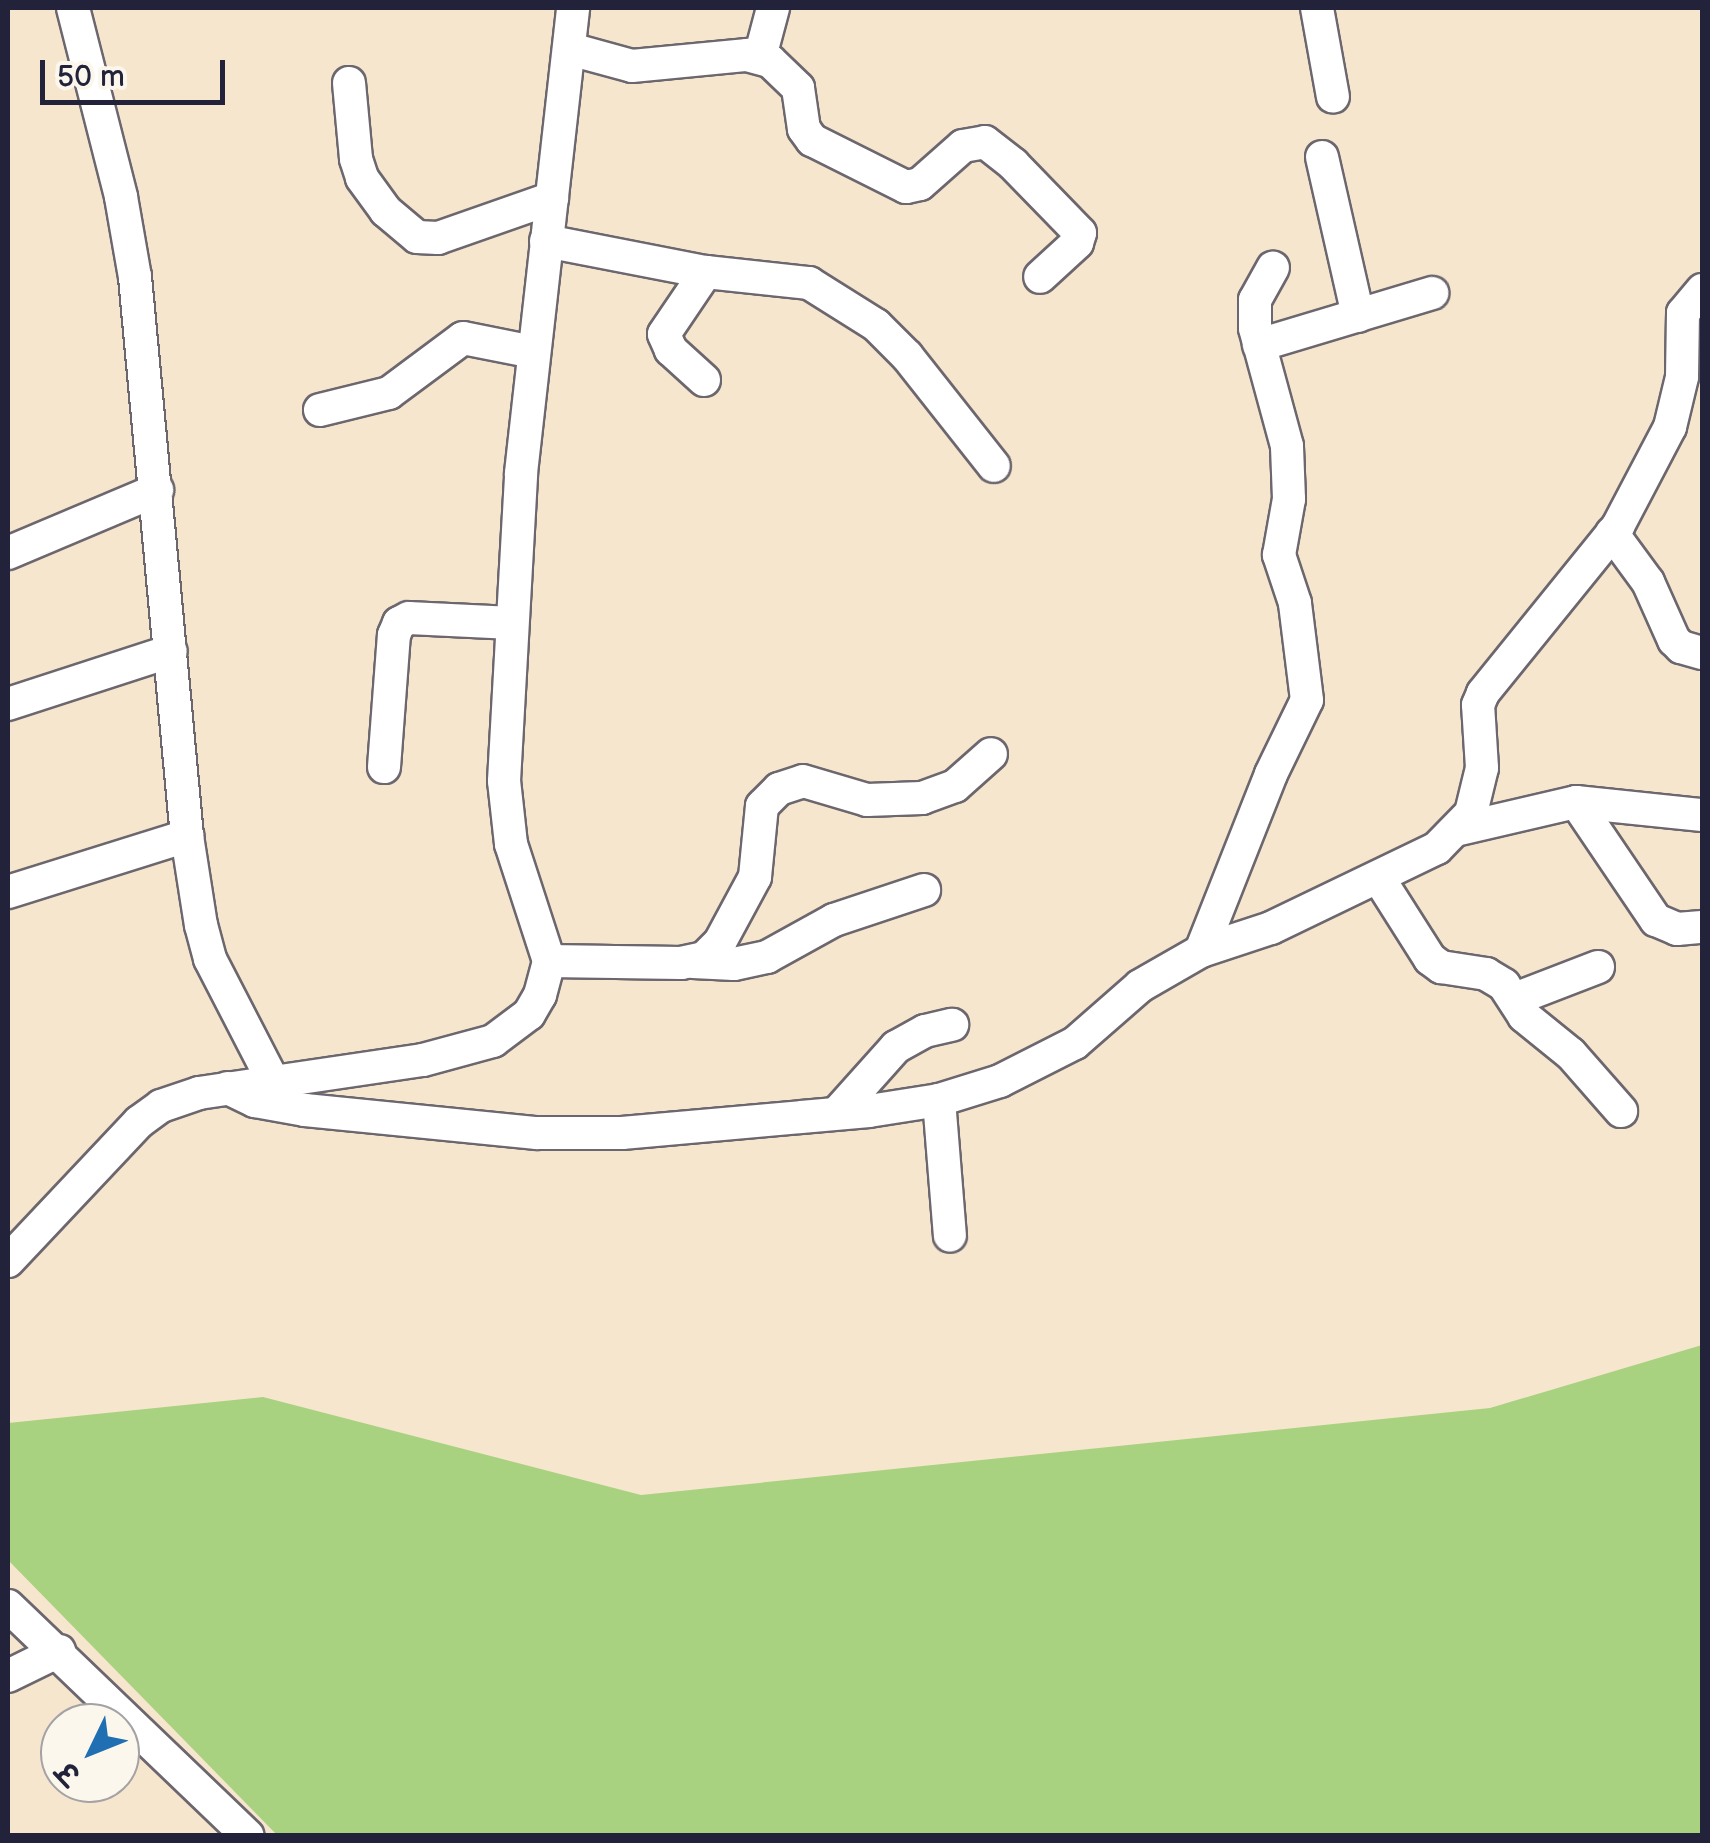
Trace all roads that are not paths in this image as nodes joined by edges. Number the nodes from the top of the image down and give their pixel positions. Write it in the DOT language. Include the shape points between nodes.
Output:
graph roads {
  1 [pos="73,8"];
  2 [pos="573,8"];
  3 [pos="773,8"];
  4 [pos="1317,8"];
  5 [pos="570,49"];
  6 [pos="760,57"];
  7 [pos="349,83"];
  8 [pos="1333,96"];
  9 [pos="1322,157"];
  10 [pos="552,198"];
  11 [pos="546,241"];
  12 [pos="1272,268"];
  13 [pos="706,272"];
  14 [pos="1040,277"];
  15 [pos="1702,290"];
  16 [pos="1432,294"];
  17 [pos="1358,316"];
  18 [pos="1259,345"];
  19 [pos="534,352"];
  20 [pos="704,380"];
  21 [pos="320,410"];
  22 [pos="1670,428"];
  23 [pos="1702,433"];
  24 [pos="994,466"];
  25 [pos="157,490"];
  26 [pos="1612,534"];
  27 [pos="8,553"];
  28 [pos="512,623"];
  29 [pos="170,651"];
  30 [pos="1702,654"];
  31 [pos="8,704"];
  32 [pos="991,754"];
  33 [pos="384,768"];
  34 [pos="1576,802"];
  35 [pos="1702,815"];
  36 [pos="1460,829"];
  37 [pos="187,836"];
  38 [pos="1378,876"];
  39 [pos="9,886"];
  40 [pos="924,890"];
  41 [pos="1702,927"];
  42 [pos="1201,951"];
  43 [pos="549,961"];
  44 [pos="693,962"];
  45 [pos="1598,967"];
  46 [pos="1514,999"];
  47 [pos="952,1024"];
  48 [pos="273,1081"];
  49 [pos="228,1088"];
  50 [pos="939,1100"];
  51 [pos="1621,1111"];
  52 [pos="837,1113"];
  53 [pos="950,1236"];
  54 [pos="8,1261"];
  55 [pos="8,1606"];
  56 [pos="59,1651"];
  57 [pos="8,1676"];
  58 [pos="248,1836"];
  1 -- 25 [label="street" via="136,277"];
  2 -- 5 [label="street"];
  3 -- 6 [label="street"];
  4 -- 8 [label="street"];
  5 -- 6 [label="street" via="632,66"];
  5 -- 10 [label="street"];
  6 -- 14 [label="street" via="798,88 812,140 906,188 971,142 994,148 1080,233"];
  7 -- 10 [label="street" via="362,178 417,237 438,238"];
  9 -- 17 [label="street"];
  10 -- 11 [label="street"];
  11 -- 13 [label="street"];
  11 -- 19 [label="street"];
  12 -- 18 [label="street" via="1255,300"];
  13 -- 20 [label="street" via="664,334 671,350"];
  13 -- 24 [label="street" via="786,278 841,300 907,356"];
  15 -- 22 [label="street" via="1683,313 1682,376"];
  16 -- 17 [label="street"];
  17 -- 18 [label="street"];
  18 -- 42 [label="street" via="1287,446 1289,499 1279,555 1295,603 1306,700"];
  19 -- 21 [label="street" via="464,338 389,392"];
  19 -- 28 [label="street"];
  22 -- 23 [label="street"];
  22 -- 26 [label="street"];
  25 -- 27 [label="street"];
  25 -- 29 [label="street"];
  26 -- 30 [label="street" via="1648,582 1674,640"];
  26 -- 36 [label="street" via="1483,692 1482,768"];
  28 -- 33 [label="street" via="399,623"];
  28 -- 43 [label="street" via="506,817"];
  29 -- 31 [label="street"];
  29 -- 37 [label="street"];
  32 -- 44 [label="street" via="955,786 905,801 867,800 803,780 778,789 762,806 755,877 720,942"];
  34 -- 35 [label="street"];
  34 -- 36 [label="street"];
  34 -- 41 [label="street" via="1656,920 1677,929"];
  36 -- 38 [label="street" via="1437,848"];
  37 -- 39 [label="street"];
  37 -- 48 [label="street" via="210,959"];
  38 -- 42 [label="street" via="1271,928"];
  38 -- 46 [label="street" via="1430,959 1496,979"];
  40 -- 44 [label="street" via="834,920 767,957"];
  42 -- 50 [label="street" via="1140,986 1076,1043 1000,1082"];
  43 -- 44 [label="street"];
  43 -- 48 [label="street" via="528,1014 494,1041 423,1060"];
  45 -- 46 [label="street"];
  46 -- 51 [label="street"];
  47 -- 52 [label="street" via="896,1047"];
  48 -- 49 [label="street"];
  49 -- 52 [label="street" via="304,1110 537,1133 622,1133"];
  49 -- 54 [label="street" via="178,1098 150,1112"];
  50 -- 52 [label="street"];
  50 -- 53 [label="street"];
  55 -- 56 [label="street"];
  56 -- 57 [label="street"];
  56 -- 58 [label="street"];
}
